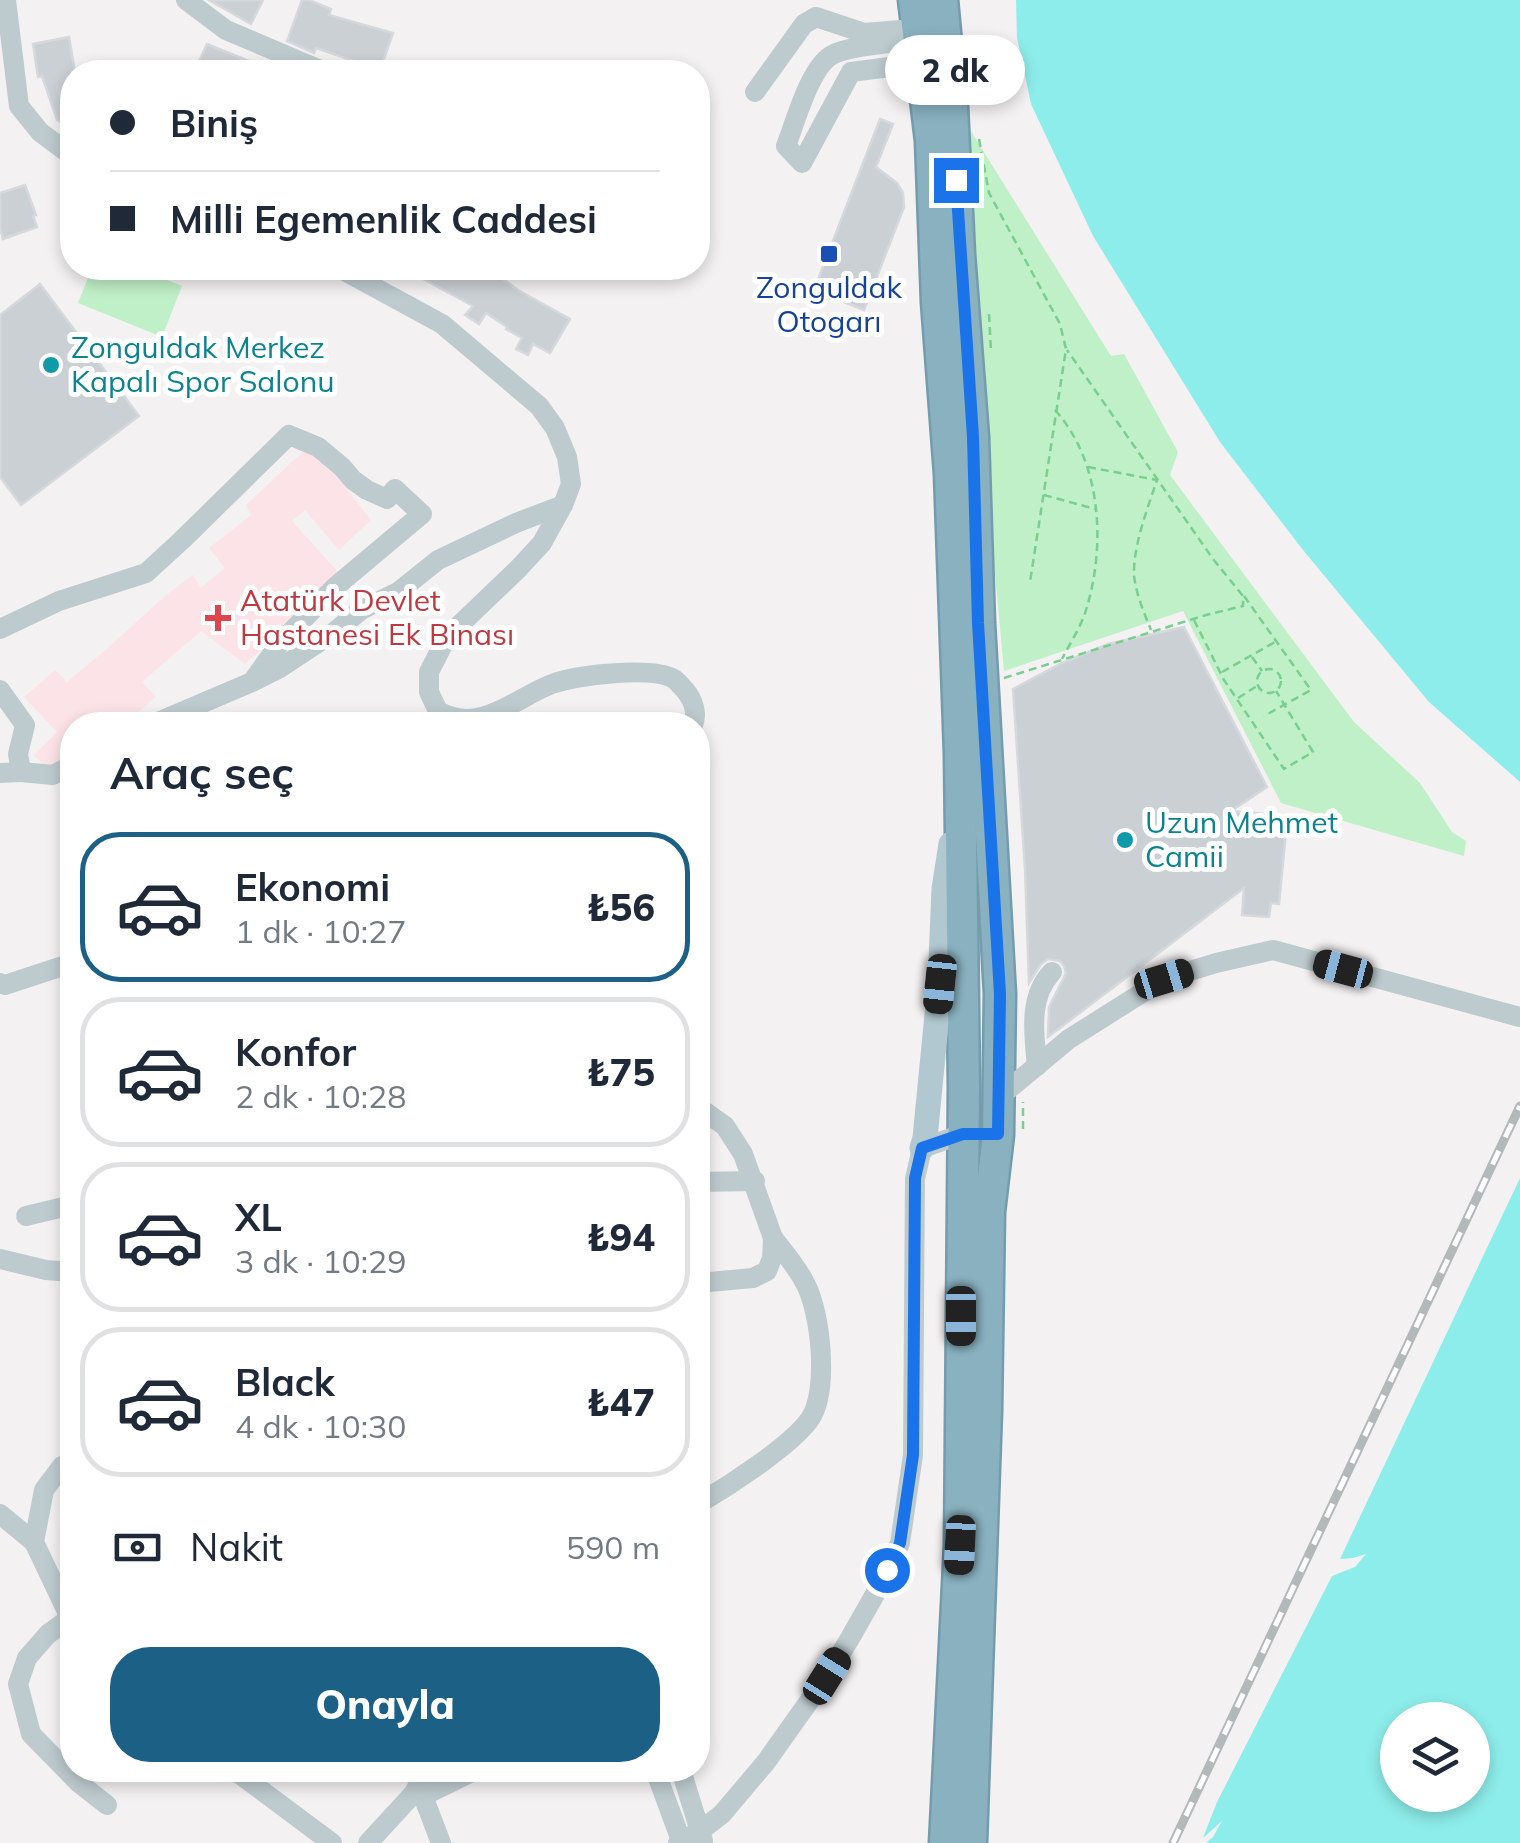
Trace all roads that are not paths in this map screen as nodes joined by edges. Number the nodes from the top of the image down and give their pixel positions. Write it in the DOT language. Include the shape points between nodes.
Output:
graph roads {
  1 [pos="6,0"];
  2 [pos="186,0"];
  3 [pos="904,0"];
  4 [pos="942,0"];
  5 [pos="930,45"];
  6 [pos="297,60"];
  7 [pos="755,92"];
  8 [pos="60,147"];
  9 [pos="361,280"];
  10 [pos="563,505"];
  11 [pos="0,629"];
  12 [pos="252,682"];
  13 [pos="0,690"];
  14 [pos="182,712"];
  15 [pos="431,712"];
  16 [pos="495,712"];
  17 [pos="695,712"];
  18 [pos="960,754"];
  19 [pos="60,771"];
  20 [pos="10,773"];
  21 [pos="60,967"];
  22 [pos="1052,972"];
  23 [pos="0,983"];
  24 [pos="1520,1017"];
  25 [pos="1038,1066"];
  26 [pos="998,1097"];
  27 [pos="964,1098"];
  28 [pos="710,1115"];
  29 [pos="963,1134"];
  30 [pos="998,1134"];
  31 [pos="924,1143"];
  32 [pos="710,1182"];
  33 [pos="755,1182"];
  34 [pos="60,1208"];
  35 [pos="26,1216"];
  36 [pos="773,1238"];
  37 [pos="0,1260"];
  38 [pos="60,1271"];
  39 [pos="710,1282"];
  40 [pos="60,1477"];
  41 [pos="710,1496"];
  42 [pos="0,1514"];
  43 [pos="34,1542"];
  44 [pos="60,1598"];
  45 [pos="60,1627"];
  46 [pos="60,1764"];
  47 [pos="78,1782"];
  48 [pos="250,1782"];
  49 [pos="422,1782"];
  50 [pos="448,1782"];
  51 [pos="660,1782"];
  52 [pos="682,1782"];
  53 [pos="419,1794"];
  54 [pos="107,1805"];
  55 [pos="689,1840"];
  56 [pos="332,1843"];
  57 [pos="368,1843"];
  58 [pos="441,1843"];
  59 [pos="945,1843"];
  60 [pos="971,1843"];
  1 -- 8 [label="street" via="19,106"];
  2 -- 6 [label="street" via="226,30"];
  3 -- 5 [label="street"];
  4 -- 5 [label="highway"];
  5 -- 5 [label="street" via="828,56 786,146 802,163 851,72"];
  5 -- 7 [label="street" via="816,17"];
  5 -- 18 [label="highway"];
  5 -- 26 [label="highway" via="959,254 973,437 1000,994"];
  9 -- 10 [label="street" via="442,324 539,406 568,457 571,484"];
  10 -- 12 [label="street" via="438,560"];
  10 -- 15 [label="street" via="542,543 447,636 429,672"];
  11 -- 12 [label="street" via="146,572 289,435 318,447 366,490 387,498 395,489 422,514 335,587"];
  12 -- 14 [label="street"];
  13 -- 20 [label="street" via="25,725"];
  16 -- 17 [label="street" via="553,684 647,672 675,679"];
  18 -- 27 [label="highway"];
  18 -- 31 [label="main road"];
  19 -- 20 [label="street"];
  21 -- 23 [label="street"];
  22 -- 25 [label="street" via="1036,996"];
  24 -- 25 [label="street" via="1273,950 1164,979"];
  25 -- 26 [label="street"];
  26 -- 27 [label="highway"];
  26 -- 30 [label="highway"];
  27 -- 29 [label="highway"];
  27 -- 31 [label="main road" via="940,1108"];
  28 -- 33 [label="street" via="725,1126"];
  29 -- 30 [label="highway"];
  29 -- 31 [label="street"];
  29 -- 59 [label="highway" via="960,1545"];
  30 -- 60 [label="highway" via="989,1212"];
  31 -- 55 [label="street" via="915,1178 913,1455 900,1543 827,1676 766,1762 722,1814"];
  32 -- 33 [label="street"];
  33 -- 36 [label="street"];
  34 -- 35 [label="street"];
  36 -- 39 [label="street" via="767,1271"];
  36 -- 41 [label="street" via="806,1284 822,1387 811,1418 795,1435"];
  37 -- 38 [label="street"];
  40 -- 43 [label="street" via="44,1490"];
  42 -- 43 [label="street"];
  43 -- 44 [label="street"];
  45 -- 46 [label="street" via="27,1658 18,1684 31,1734"];
  47 -- 54 [label="street"];
  48 -- 56 [label="street"];
  49 -- 53 [label="street"];
  50 -- 53 [label="street"];
  51 -- 55 [label="street"];
  52 -- 55 [label="street"];
  53 -- 57 [label="street"];
  53 -- 58 [label="street"];
}
